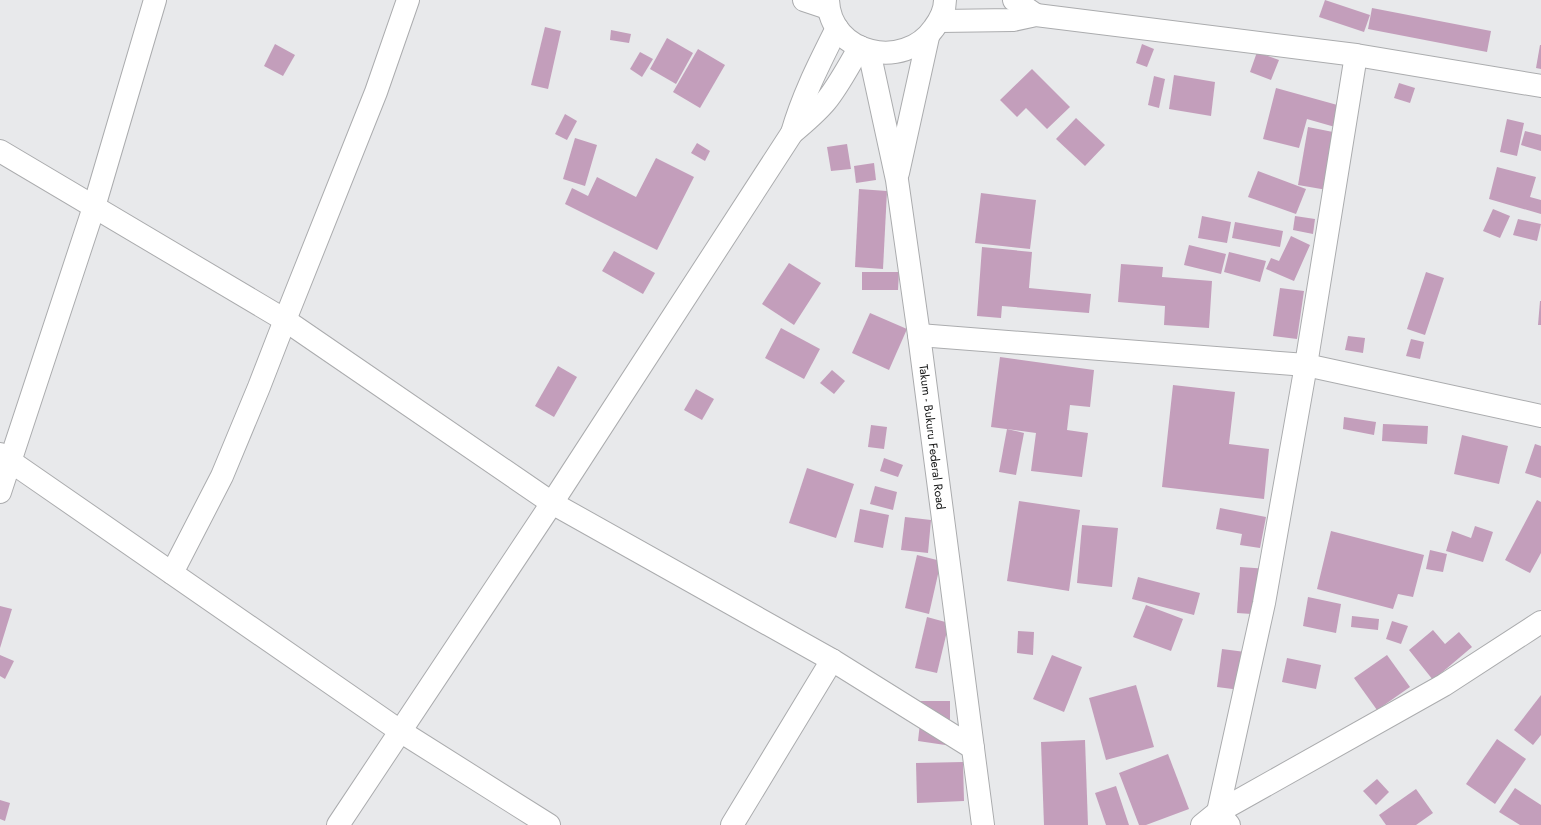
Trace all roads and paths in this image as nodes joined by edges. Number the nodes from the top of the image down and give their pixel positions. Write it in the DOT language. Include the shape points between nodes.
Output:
graph roads {
  1 [pos="155,0"];
  2 [pos="408,0"];
  3 [pos="804,0"];
  4 [pos="945,0"];
  5 [pos="1014,0"];
  6 [pos="828,4"];
  7 [pos="1036,15"];
  8 [pos="837,28"];
  9 [pos="934,29"];
  10 [pos="864,49"];
  11 [pos="1356,55"];
  12 [pos="1541,86"];
  13 [pos="792,133"];
  14 [pos="0,151"];
  15 [pos="897,180"];
  16 [pos="94,206"];
  17 [pos="285,320"];
  18 [pos="919,335"];
  19 [pos="1306,365"];
  20 [pos="1541,416"];
  21 [pos="5,457"];
  22 [pos="0,492"];
  23 [pos="552,503"];
  24 [pos="172,573"];
  25 [pos="1541,622"];
  26 [pos="832,660"];
  27 [pos="400,731"];
  28 [pos="973,748"];
  29 [pos="1216,821"];
  30 [pos="338,825"];
  31 [pos="549,825"];
  32 [pos="732,825"];
  33 [pos="984,825"];
  1 -- 16 [label="street"];
  2 -- 17 [label="street" via="376,92"];
  3 -- 6 [label="street"];
  4 -- 9 [label="street"];
  5 -- 7 [label="street"];
  6 -- 8 [label="street"];
  7 -- 9 [label="street"];
  7 -- 11 [label="street"];
  8 -- 10 [label="street" via="847,39"];
  8 -- 13 [label="street" via="811,79"];
  9 -- 10 [label="street" via="911,49 890,54"];
  9 -- 15 [label="street"];
  10 -- 13 [label="street" via="827,99"];
  10 -- 15 [label="street, Takum - Bukuru Federal Road"];
  11 -- 12 [label="street"];
  11 -- 19 [label="street"];
  13 -- 23 [label="street"];
  14 -- 16 [label="street"];
  15 -- 18 [label="street, Takum - Bukuru Federal Road"];
  16 -- 17 [label="street"];
  16 -- 21 [label="street"];
  17 -- 23 [label="street"];
  17 -- 24 [label="street" via="222,476"];
  18 -- 19 [label="street"];
  18 -- 28 [label="street, Takum - Bukuru Federal Road"];
  19 -- 20 [label="street"];
  19 -- 29 [label="street" via="1264,603"];
  21 -- 22 [label="street"];
  21 -- 24 [label="street"];
  23 -- 26 [label="street"];
  23 -- 27 [label="street"];
  24 -- 27 [label="street"];
  25 -- 29 [label="street" via="1444,685"];
  26 -- 28 [label="street"];
  26 -- 32 [label="street"];
  27 -- 30 [label="street"];
  27 -- 31 [label="street"];
  28 -- 33 [label="street, Takum - Bukuru Federal Road"];
}
